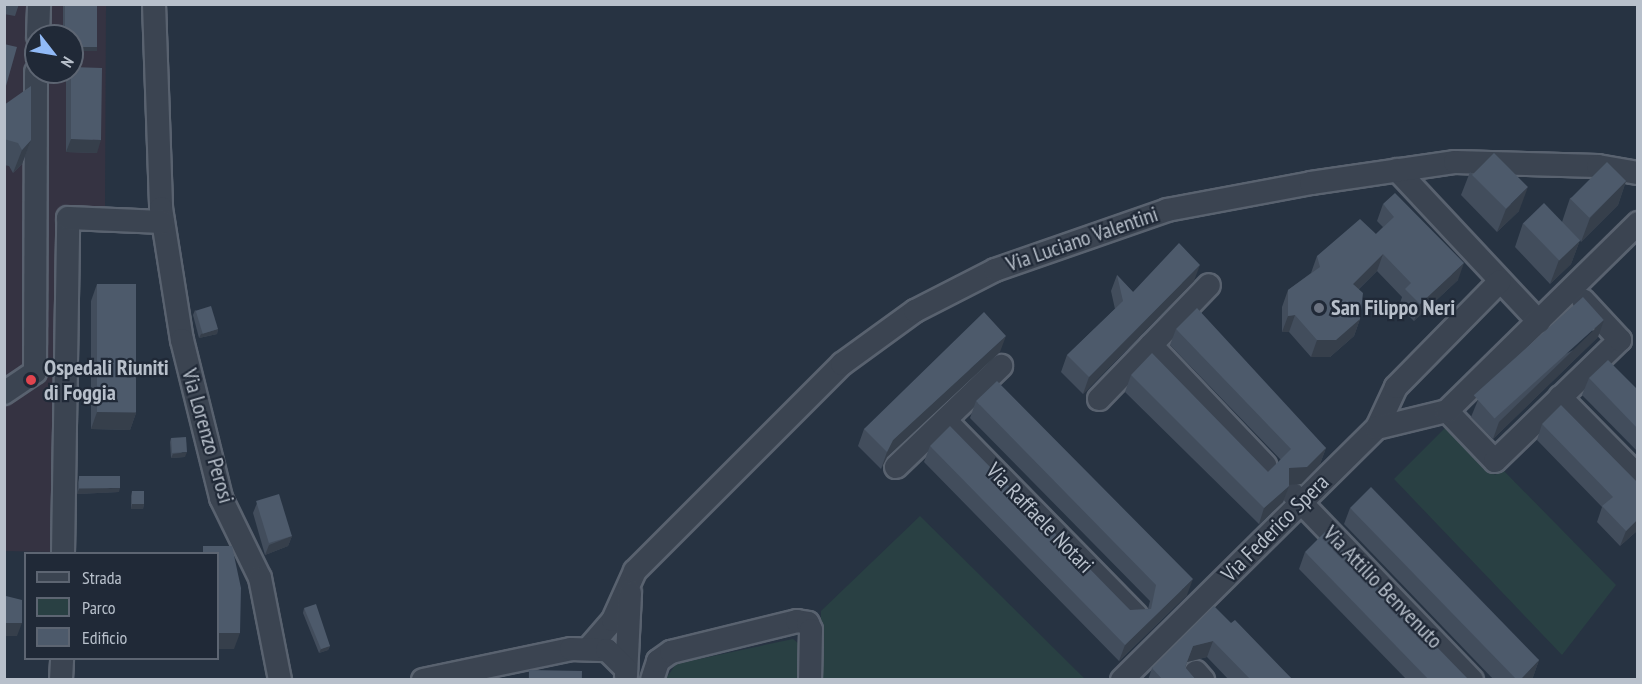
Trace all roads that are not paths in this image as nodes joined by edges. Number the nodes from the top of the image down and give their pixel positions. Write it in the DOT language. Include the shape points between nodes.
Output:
graph roads {
  1 [pos="39,4"];
  2 [pos="154,4"];
  3 [pos="38,24"];
  4 [pos="36,84"];
  5 [pos="1397,170"];
  6 [pos="1638,173"];
  7 [pos="163,222"];
  8 [pos="1638,223"];
  9 [pos="1500,281"];
  10 [pos="1209,285"];
  11 [pos="1572,288"];
  12 [pos="1539,322"];
  13 [pos="1151,345"];
  14 [pos="1001,366"];
  15 [pos="4,393"];
  16 [pos="1560,397"];
  17 [pos="1099,399"];
  18 [pos="1447,411"];
  19 [pos="945,420"];
  20 [pos="1377,428"];
  21 [pos="1265,465"];
  22 [pos="896,468"];
  23 [pos="1638,476"];
  24 [pos="1298,498"];
  25 [pos="63,552"];
  26 [pos="634,570"];
  27 [pos="1150,629"];
  28 [pos="588,650"];
  29 [pos="62,660"];
  30 [pos="626,674"];
  31 [pos="62,680"];
  32 [pos="280,680"];
  33 [pos="423,680"];
  34 [pos="652,680"];
  35 [pos="810,680"];
  36 [pos="1122,680"];
  37 [pos="1472,680"];
  1 -- 3 [label="street"];
  2 -- 7 [label="street, Via Lorenzo Perosi"];
  4 -- 15 [label="street" via="35,372"];
  5 -- 6 [label="street, Via Luciano Valentini" via="1455,162 1598,166"];
  5 -- 9 [label="street"];
  5 -- 26 [label="street, Via Luciano Valentini" via="1167,210 963,285 915,311 842,364"];
  7 -- 25 [label="street" via="68,218"];
  7 -- 32 [label="street, Via Lorenzo Perosi" via="182,340 221,498 260,578"];
  8 -- 11 [label="street"];
  9 -- 12 [label="street"];
  9 -- 20 [label="street" via="1396,387"];
  10 -- 13 [label="street"];
  11 -- 12 [label="street"];
  11 -- 16 [label="street" via="1620,340"];
  12 -- 18 [label="street"];
  13 -- 17 [label="street"];
  13 -- 21 [label="street"];
  14 -- 19 [label="street"];
  16 -- 18 [label="street" via="1495,461"];
  16 -- 23 [label="street"];
  18 -- 20 [label="street"];
  19 -- 22 [label="street"];
  19 -- 27 [label="street, Via Raffaele Notari"];
  20 -- 24 [label="street, Via Federico Spera"];
  24 -- 27 [label="street, Via Federico Spera"];
  24 -- 37 [label="street, Via Attilio Benvenuto"];
  26 -- 28 [label="street" via="613,620"];
  26 -- 30 [label="street"];
  27 -- 36 [label="street, Via Federico Spera"];
  28 -- 30 [label="street" via="607,650"];
  28 -- 33 [label="street"];
  29 -- 31 [label="street"];
  34 -- 35 [label="street" via="658,661 671,652 797,621 808,623 811,630"];
}
